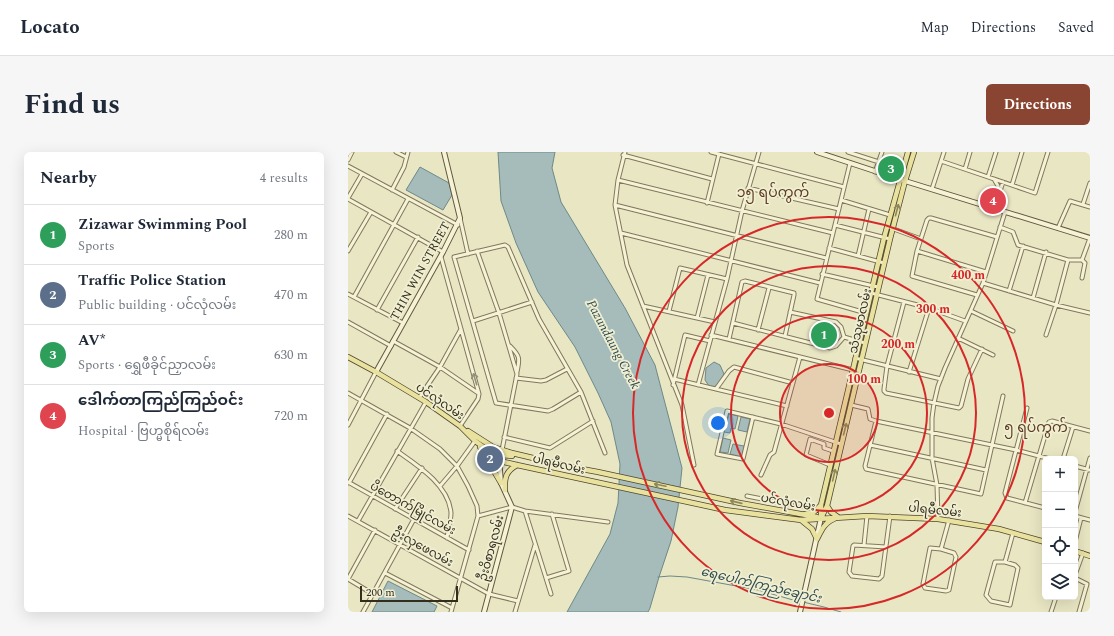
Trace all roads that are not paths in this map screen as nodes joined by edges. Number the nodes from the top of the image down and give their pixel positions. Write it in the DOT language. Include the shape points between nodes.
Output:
graph roads {
  1 [pos="352,152"];
  2 [pos="396,152"];
  3 [pos="408,152"];
  4 [pos="444,152"];
  5 [pos="712,152"];
  6 [pos="759,152"];
  7 [pos="817,152"];
  8 [pos="835,152"];
  9 [pos="848,152"];
  10 [pos="882,152"];
  11 [pos="908,152"];
  12 [pos="914,152"];
  13 [pos="944,152"];
  14 [pos="970,152"];
  15 [pos="996,152"];
  16 [pos="1022,152"];
  17 [pos="1048,152"];
  18 [pos="624,154"];
  19 [pos="719,154"];
  20 [pos="406,157"];
  21 [pos="833,158"];
  22 [pos="348,160"];
  23 [pos="941,161"];
  24 [pos="879,162"];
  25 [pos="850,163"];
  26 [pos="755,164"];
  27 [pos="348,166"];
  28 [pos="965,169"];
  29 [pos="875,172"];
  30 [pos="362,174"];
  31 [pos="988,177"];
  32 [pos="712,179"];
  33 [pos="994,179"];
  34 [pos="618,180"];
  35 [pos="899,180"];
  36 [pos="905,182"];
  37 [pos="1003,182"];
  38 [pos="1090,183"];
  39 [pos="1012,185"];
  40 [pos="844,187"];
  41 [pos="748,188"];
  42 [pos="932,189"];
  43 [pos="392,190"];
  44 [pos="999,194"];
  45 [pos="348,199"];
  46 [pos="408,199"];
  47 [pos="841,200"];
  48 [pos="707,203"];
  49 [pos="1083,204"];
  50 [pos="615,205"];
  51 [pos="1090,206"];
  52 [pos="839,209"];
  53 [pos="869,209"];
  54 [pos="994,209"];
  55 [pos="371,212"];
  56 [pos="742,212"];
  57 [pos="1005,212"];
  58 [pos="890,215"];
  59 [pos="460,218"];
  60 [pos="394,224"];
  61 [pos="458,225"];
  62 [pos="835,225"];
  63 [pos="887,226"];
  64 [pos="1000,227"];
  65 [pos="892,228"];
  66 [pos="1058,228"];
  67 [pos="864,232"];
  68 [pos="833,233"];
  69 [pos="621,234"];
  70 [pos="736,236"];
  71 [pos="997,237"];
  72 [pos="418,238"];
  73 [pos="884,238"];
  74 [pos="1090,238"];
  75 [pos="890,239"];
  76 [pos="921,239"];
  77 [pos="1023,246"];
  78 [pos="829,248"];
  79 [pos="348,251"];
  80 [pos="478,251"];
  81 [pos="917,251"];
  82 [pos="444,252"];
  83 [pos="1046,252"];
  84 [pos="468,254"];
  85 [pos="441,256"];
  86 [pos="858,256"];
  87 [pos="826,258"];
  88 [pos="1068,260"];
  89 [pos="1082,260"];
  90 [pos="730,261"];
  91 [pos="878,262"];
  92 [pos="884,263"];
  93 [pos="986,272"];
  94 [pos="708,274"];
  95 [pos="822,274"];
  96 [pos="1082,278"];
  97 [pos="727,279"];
  98 [pos="820,283"];
  99 [pos="984,283"];
  100 [pos="873,286"];
  101 [pos="878,287"];
  102 [pos="769,288"];
  103 [pos="1009,291"];
  104 [pos="871,293"];
  105 [pos="348,294"];
  106 [pos="877,295"];
  107 [pos="978,295"];
  108 [pos="354,297"];
  109 [pos="1032,298"];
  110 [pos="532,302"];
  111 [pos="904,302"];
  112 [pos="1056,305"];
  113 [pos="643,306"];
  114 [pos="929,308"];
  115 [pos="377,310"];
  116 [pos="669,311"];
  117 [pos="971,311"];
  118 [pos="790,312"];
  119 [pos="499,313"];
  120 [pos="866,313"];
  121 [pos="1090,313"];
  122 [pos="697,318"];
  123 [pos="473,321"];
  124 [pos="965,321"];
  125 [pos="348,322"];
  126 [pos="715,322"];
  127 [pos="403,323"];
  128 [pos="733,323"];
  129 [pos="461,329"];
  130 [pos="758,330"];
  131 [pos="1013,331"];
  132 [pos="711,335"];
  133 [pos="1046,335"];
  134 [pos="785,336"];
  135 [pos="844,337"];
  136 [pos="958,338"];
  137 [pos="729,339"];
  138 [pos="393,341"];
  139 [pos="710,341"];
  140 [pos="860,342"];
  141 [pos="865,343"];
  142 [pos="509,345"];
  143 [pos="391,346"];
  144 [pos="982,350"];
  145 [pos="993,355"];
  146 [pos="348,357"];
  147 [pos="800,357"];
  148 [pos="856,358"];
  149 [pos="861,360"];
  150 [pos="887,366"];
  151 [pos="440,367"];
  152 [pos="567,369"];
  153 [pos="853,370"];
  154 [pos="859,371"];
  155 [pos="376,372"];
  156 [pos="909,372"];
  157 [pos="516,376"];
  158 [pos="674,379"];
  159 [pos="941,379"];
  160 [pos="793,383"];
  161 [pos="673,385"];
  162 [pos="698,385"];
  163 [pos="716,389"];
  164 [pos="581,392"];
  165 [pos="348,393"];
  166 [pos="479,394"];
  167 [pos="1003,396"];
  168 [pos="419,398"];
  169 [pos="362,400"];
  170 [pos="426,402"];
  171 [pos="934,403"];
  172 [pos="851,405"];
  173 [pos="510,406"];
  174 [pos="787,406"];
  175 [pos="1027,408"];
  176 [pos="842,413"];
  177 [pos="387,414"];
  178 [pos="849,414"];
  179 [pos="753,417"];
  180 [pos="593,421"];
  181 [pos="876,421"];
  182 [pos="782,424"];
  183 [pos="348,425"];
  184 [pos="460,426"];
  185 [pos="1073,427"];
  186 [pos="410,428"];
  187 [pos="1090,431"];
  188 [pos="932,432"];
  189 [pos="504,438"];
  190 [pos="475,441"];
  191 [pos="484,442"];
  192 [pos="836,442"];
  193 [pos="841,444"];
  194 [pos="870,445"];
  195 [pos="992,445"];
  196 [pos="1016,450"];
  197 [pos="397,451"];
  198 [pos="502,451"];
  199 [pos="606,452"];
  200 [pos="833,452"];
  201 [pos="1038,456"];
  202 [pos="1064,456"];
  203 [pos="1042,457"];
  204 [pos="498,458"];
  205 [pos="932,458"];
  206 [pos="1090,458"];
  207 [pos="518,465"];
  208 [pos="694,465"];
  209 [pos="830,465"];
  210 [pos="456,466"];
  211 [pos="571,467"];
  212 [pos="1078,467"];
  213 [pos="422,468"];
  214 [pos="986,470"];
  215 [pos="1088,470"];
  216 [pos="598,472"];
  217 [pos="761,474"];
  218 [pos="349,482"];
  219 [pos="501,483"];
  220 [pos="597,483"];
  221 [pos="937,484"];
  222 [pos="440,486"];
  223 [pos="505,490"];
  224 [pos="372,496"];
  225 [pos="746,496"];
  226 [pos="1078,502"];
  227 [pos="1025,503"];
  228 [pos="792,505"];
  229 [pos="821,505"];
  230 [pos="827,506"];
  231 [pos="512,507"];
  232 [pos="811,507"];
  233 [pos="1042,507"];
  234 [pos="395,508"];
  235 [pos="526,511"];
  236 [pos="788,512"];
  237 [pos="552,514"];
  238 [pos="802,514"];
  239 [pos="348,516"];
  240 [pos="478,516"];
  241 [pos="867,516"];
  242 [pos="890,516"];
  243 [pos="840,517"];
  244 [pos="1078,517"];
  245 [pos="821,518"];
  246 [pos="1081,518"];
  247 [pos="414,519"];
  248 [pos="938,519"];
  249 [pos="801,520"];
  250 [pos="949,520"];
  251 [pos="1090,520"];
  252 [pos="358,521"];
  253 [pos="608,522"];
  254 [pos="375,530"];
  255 [pos="1078,530"];
  256 [pos="1013,533"];
  257 [pos="447,538"];
  258 [pos="817,539"];
  259 [pos="1042,541"];
  260 [pos="400,544"];
  261 [pos="536,544"];
  262 [pos="864,546"];
  263 [pos="886,547"];
  264 [pos="941,549"];
  265 [pos="469,550"];
  266 [pos="1078,552"];
  267 [pos="1082,553"];
  268 [pos="1090,556"];
  269 [pos="1006,562"];
  270 [pos="1078,567"];
  271 [pos="385,573"];
  272 [pos="460,577"];
  273 [pos="546,578"];
  274 [pos="348,579"];
  275 [pos="1078,579"];
  276 [pos="373,594"];
  277 [pos="489,594"];
  278 [pos="551,594"];
  279 [pos="1055,600"];
  280 [pos="518,601"];
  281 [pos="452,608"];
  282 [pos="800,611"];
  283 [pos="363,612"];
  284 [pos="451,612"];
  285 [pos="484,612"];
  286 [pos="515,612"];
  287 [pos="1052,612"];
  288 [pos="1079,612"];
  1 -- 22 [label="street"];
  2 -- 20 [label="street"];
  3 -- 20 [label="street"];
  4 -- 59 [label="main road, THIN WIN STREET"];
  5 -- 19 [label="street"];
  6 -- 26 [label="street"];
  7 -- 21 [label="main road"];
  8 -- 21 [label="street"];
  9 -- 24 [label="street"];
  10 -- 24 [label="street"];
  11 -- 35 [label="main road, သံသုမာလမ်း"];
  12 -- 36 [label="main road, သံသုမာလမ်း"];
  13 -- 23 [label="street"];
  14 -- 28 [label="street"];
  15 -- 31 [label="street"];
  16 -- 39 [label="street"];
  17 -- 39 [label="street" via="1035,193"];
  18 -- 32 [label="street"];
  18 -- 34 [label="street"];
  19 -- 26 [label="street"];
  19 -- 32 [label="street"];
  20 -- 43 [label="street" via="404,167"];
  21 -- 25 [label="main road"];
  23 -- 28 [label="street"];
  23 -- 42 [label="street"];
  24 -- 29 [label="street"];
  25 -- 29 [label="main road"];
  25 -- 40 [label="street"];
  26 -- 40 [label="street"];
  26 -- 41 [label="street"];
  27 -- 30 [label="street"];
  28 -- 31 [label="street"];
  29 -- 35 [label="main road"];
  30 -- 43 [label="street"];
  30 -- 45 [label="street"];
  31 -- 33 [label="street"];
  32 -- 48 [label="street"];
  33 -- 37 [label="street"];
  33 -- 44 [label="street"];
  34 -- 48 [label="street"];
  34 -- 50 [label="street"];
  35 -- 36 [label="main road"];
  35 -- 58 [label="main road, သံသုမာလမ်း"];
  36 -- 42 [label="main road"];
  65 -- 36 [label="main road, သံသုမာလမ်း, one-way"];
  37 -- 39 [label="street"];
  37 -- 44 [label="street"];
  38 -- 49 [label="street"];
  40 -- 47 [label="street"];
  41 -- 52 [label="street"];
  41 -- 56 [label="street"];
  42 -- 54 [label="main road"];
  43 -- 46 [label="street"];
  44 -- 54 [label="street"];
  45 -- 55 [label="street"];
  46 -- 60 [label="street"];
  46 -- 61 [label="street"];
  47 -- 52 [label="street"];
  47 -- 53 [label="street"];
  48 -- 56 [label="street"];
  49 -- 51 [label="street"];
  49 -- 66 [label="street" via="1070,201"];
  50 -- 69 [label="street"];
  50 -- 70 [label="street"];
  52 -- 62 [label="street"];
  53 -- 58 [label="street"];
  53 -- 67 [label="street"];
  54 -- 57 [label="main road"];
  55 -- 60 [label="street"];
  55 -- 79 [label="street"];
  56 -- 68 [label="street"];
  56 -- 70 [label="street"];
  57 -- 64 [label="street"];
  57 -- 66 [label="main road"];
  58 -- 63 [label="main road, သံသုမာလမ်း"];
  59 -- 61 [label="main road, THIN WIN STREET"];
  59 -- 84 [label="street"];
  60 -- 72 [label="street"];
  60 -- 108 [label="street"];
  61 -- 82 [label="main road, THIN WIN STREET"];
  62 -- 67 [label="street"];
  62 -- 68 [label="street"];
  63 -- 65 [label="street"];
  63 -- 73 [label="main road, သံသုမာလမ်း"];
  64 -- 71 [label="street"];
  64 -- 77 [label="street" via="1013,232 1017,243"];
  65 -- 75 [label="main road, သံသုမာလမ်း"];
  65 -- 76 [label="street"];
  66 -- 74 [label="main road"];
  67 -- 73 [label="street"];
  67 -- 86 [label="street"];
  68 -- 78 [label="street"];
  69 -- 90 [label="street"];
  69 -- 113 [label="street" via="628,265"];
  70 -- 87 [label="street"];
  70 -- 90 [label="street"];
  71 -- 76 [label="street" via="929,218"];
  71 -- 93 [label="street"];
  72 -- 82 [label="street"];
  72 -- 115 [label="street"];
  73 -- 75 [label="street"];
  73 -- 91 [label="main road, သံသုမာလမ်း"];
  74 -- 89 [label="street"];
  75 -- 92 [label="main road, သံသုမာလမ်း"];
  76 -- 81 [label="street"];
  77 -- 83 [label="street"];
  77 -- 103 [label="street"];
  78 -- 86 [label="street"];
  78 -- 87 [label="street"];
  80 -- 84 [label="street"];
  80 -- 110 [label="street" via="507,245"];
  80 -- 119 [label="street"];
  81 -- 93 [label="street"];
  81 -- 107 [label="street" via="912,276"];
  82 -- 85 [label="main road, THIN WIN STREET"];
  83 -- 88 [label="street"];
  83 -- 109 [label="street"];
  84 -- 123 [label="street" via="454,258"];
  85 -- 127 [label="main road, THIN WIN STREET"];
  85 -- 129 [label="street"];
  86 -- 91 [label="street"];
  87 -- 95 [label="street"];
  88 -- 89 [label="street"];
  88 -- 112 [label="street"];
  89 -- 96 [label="street" via="1085,262"];
  90 -- 97 [label="street"];
  90 -- 98 [label="street"];
  91 -- 92 [label="street"];
  91 -- 100 [label="main road, သံသုမာလမ်း"];
  92 -- 101 [label="main road, သံသုမာလမ်း"];
  93 -- 99 [label="street"];
  94 -- 97 [label="street"];
  94 -- 116 [label="street" via="680,268"];
  94 -- 122 [label="street"];
  95 -- 98 [label="street"];
  95 -- 100 [label="street"];
  97 -- 126 [label="street"];
  98 -- 120 [label="street" via="817,299"];
  99 -- 103 [label="street"];
  99 -- 107 [label="street"];
  100 -- 101 [label="street"];
  100 -- 104 [label="main road, သံသုမာလမ်း"];
  101 -- 106 [label="main road, သံသုမာလမ်း"];
  102 -- 118 [label="street" via="794,293"];
  102 -- 128 [label="street" via="742,282"];
  102 -- 130 [label="street"];
  103 -- 109 [label="street"];
  104 -- 106 [label="street"];
  104 -- 120 [label="main road, သံသုမာလမ်း"];
  105 -- 108 [label="street"];
  106 -- 111 [label="street"];
  106 -- 141 [label="main road, သံသုမာလမ်း"];
  107 -- 117 [label="street"];
  108 -- 115 [label="street"];
  109 -- 112 [label="street"];
  110 -- 119 [label="street"];
  110 -- 152 [label="street"];
  111 -- 114 [label="street"];
  111 -- 150 [label="street"];
  112 -- 121 [label="street"];
  112 -- 133 [label="street"];
  113 -- 116 [label="street"];
  113 -- 161 [label="street"];
  114 -- 124 [label="street"];
  114 -- 156 [label="street"];
  115 -- 127 [label="street"];
  116 -- 122 [label="street"];
  117 -- 124 [label="street"];
  117 -- 131 [label="street"];
  118 -- 134 [label="street"];
  118 -- 135 [label="street" via="836,322 841,327"];
  119 -- 123 [label="street"];
  119 -- 142 [label="street"];
  120 -- 140 [label="main road, သံသုမာလမ်း"];
  122 -- 126 [label="street"];
  123 -- 173 [label="street" via="494,401"];
  124 -- 136 [label="street"];
  125 -- 143 [label="street"];
  126 -- 132 [label="street"];
  127 -- 138 [label="main road, THIN WIN STREET"];
  128 -- 130 [label="street"];
  128 -- 137 [label="street"];
  129 -- 151 [label="street"];
  166 -- 129 [label="street, one-way"];
  130 -- 134 [label="street"];
  132 -- 137 [label="street"];
  132 -- 139 [label="street"];
  134 -- 135 [label="street" via="830,348 836,346"];
  135 -- 140 [label="street"];
  136 -- 144 [label="street"];
  136 -- 159 [label="street"];
  137 -- 147 [label="street"];
  138 -- 143 [label="main road, THIN WIN STREET"];
  138 -- 151 [label="street"];
  139 -- 158 [label="street" via="685,334"];
  139 -- 162 [label="street"];
  140 -- 141 [label="street"];
  140 -- 148 [label="main road, သံသုမာလမ်း"];
  141 -- 149 [label="main road, သံသုမာလမ်း"];
  142 -- 157 [label="street"];
  142 -- 157 [label="street" via="519,357"];
  143 -- 155 [label="main road, THIN WIN STREET"];
  144 -- 145 [label="street"];
  144 -- 171 [label="street" via="968,379 961,406 959,408"];
  146 -- 155 [label="main road, ပင်လုံလမ်း"];
  147 -- 153 [label="street"];
  147 -- 160 [label="street"];
  148 -- 149 [label="street"];
  148 -- 153 [label="main road, သံသုမာလမ်း"];
  149 -- 150 [label="street"];
  149 -- 154 [label="main road, သံသုမာလမ်း"];
  150 -- 156 [label="street"];
  150 -- 171 [label="street" via="884,392"];
  151 -- 166 [label="street"];
  151 -- 168 [label="street"];
  152 -- 157 [label="street" via="541,381"];
  152 -- 164 [label="street"];
  153 -- 154 [label="street"];
  153 -- 176 [label="main road, သံသုမာလမ်း"];
  154 -- 172 [label="main road, သံသုမာလမ်း"];
  155 -- 168 [label="main road, ပင်လုံလမ်း"];
  155 -- 169 [label="street"];
  156 -- 159 [label="street"];
  157 -- 173 [label="street"];
  158 -- 161 [label="street"];
  158 -- 162 [label="street"];
  159 -- 171 [label="street"];
  160 -- 163 [label="street" via="734,367"];
  160 -- 174 [label="street"];
  161 -- 208 [label="street" via="685,417"];
  162 -- 163 [label="street"];
  163 -- 174 [label="street"];
  164 -- 173 [label="street" via="548,411"];
  164 -- 180 [label="street"];
  165 -- 169 [label="street"];
  166 -- 184 [label="street"];
  167 -- 195 [label="street"];
  168 -- 170 [label="main road, ပင်လုံလမ်း"];
  169 -- 177 [label="street"];
  169 -- 183 [label="street"];
  170 -- 184 [label="main road, ပင်လုံလမ်း"];
  170 -- 186 [label="street"];
  171 -- 188 [label="street"];
  172 -- 178 [label="main road, သံသုမာလမ်း"];
  172 -- 181 [label="street" via="868,409 870,419"];
  173 -- 189 [label="street"];
  174 -- 182 [label="street"];
  175 -- 196 [label="street"];
  176 -- 178 [label="main road"];
  176 -- 192 [label="main road, သံသုမာလမ်း"];
  177 -- 186 [label="street"];
  177 -- 218 [label="street"];
  193 -- 178 [label="main road, သံသုမာလမ်း, one-way"];
  179 -- 179 [label="street" via="743,459 717,454 727,411"];
  179 -- 182 [label="street"];
  180 -- 189 [label="street" via="550,448"];
  180 -- 199 [label="street"];
  181 -- 188 [label="street"];
  181 -- 194 [label="street"];
  182 -- 192 [label="street"];
  182 -- 217 [label="street" via="774,452"];
  184 -- 190 [label="main road, ပင်လုံလမ်း"];
  184 -- 191 [label="main road"];
  185 -- 187 [label="street"];
  185 -- 201 [label="street" via="1050,421"];
  185 -- 202 [label="street"];
  186 -- 197 [label="street"];
  186 -- 210 [label="street" via="440,449"];
  188 -- 195 [label="street"];
  188 -- 205 [label="street"];
  189 -- 198 [label="street"];
  190 -- 204 [label="main road, ပင်လုံလမ်း"];
  190 -- 210 [label="street"];
  190 -- 219 [label="main road"];
  191 -- 198 [label="main road"];
  191 -- 204 [label="main road" via="495,451"];
  192 -- 193 [label="street"];
  192 -- 200 [label="main road, သံသုမာလမ်း"];
  230 -- 193 [label="main road, သံသုမာလမ်း, one-way"];
  194 -- 205 [label="street"];
  194 -- 221 [label="street" via="866,469"];
  195 -- 196 [label="street"];
  195 -- 214 [label="street"];
  196 -- 201 [label="street"];
  196 -- 227 [label="street" via="1005,496"];
  197 -- 213 [label="street"];
  197 -- 224 [label="street"];
  198 -- 211 [label="main road"];
  200 -- 209 [label="main road, သံသုမာလမ်း"];
  200 -- 209 [label="street" via="824,448 824,444 810,439 806,455"];
  201 -- 203 [label="street"];
  201 -- 227 [label="street"];
  204 -- 207 [label="main road, ပင်လုံလမ်း"];
  204 -- 211 [label="main road" via="504,455 548,465"];
  204 -- 219 [label="main road"];
  205 -- 214 [label="street"];
  205 -- 221 [label="street"];
  206 -- 215 [label="street"];
  207 -- 220 [label="main road, ပါရမီလမ်း"];
  207 -- 223 [label="main road" via="506,474"];
  209 -- 229 [label="main road, သံသုမာလမ်း"];
  210 -- 222 [label="street"];
  210 -- 240 [label="street" via="478,506"];
  211 -- 216 [label="main road, ပါရမီလမ်း"];
  212 -- 215 [label="street"];
  213 -- 222 [label="street"];
  213 -- 234 [label="street"];
  214 -- 221 [label="street" via="981,494"];
  215 -- 226 [label="street"];
  236 -- 216 [label="main road, ပင်လုံလမ်း, one-way"];
  218 -- 224 [label="street, ပိတောက်မြိုင်လမ်း"];
  219 -- 223 [label="main road, ဦးဝိစာရလမ်း"];
  220 -- 249 [label="main road, ပင်လုံလမ်း" via="725,510"];
  221 -- 248 [label="street"];
  222 -- 257 [label="street" via="451,514"];
  223 -- 231 [label="main road, ဦးဝိစာရလမ်း"];
  224 -- 234 [label="street, ပိတောက်မြိုင်လမ်း"];
  224 -- 252 [label="street"];
  225 -- 228 [label="street"];
  227 -- 233 [label="street"];
  228 -- 232 [label="street"];
  228 -- 236 [label="street"];
  229 -- 238 [label="main road" via="814,512"];
  229 -- 245 [label="main road, သံသုမာလမ်း"];
  230 -- 243 [label="main road" via="834,515"];
  230 -- 245 [label="main road, သံသုမာလမ်း"];
  231 -- 235 [label="street"];
  231 -- 240 [label="street"];
  231 -- 277 [label="main road, ဦးဝိစာရလမ်း"];
  234 -- 247 [label="street, ပိတောက်မြိုင်လမ်း"];
  235 -- 237 [label="street"];
  235 -- 261 [label="street"];
  236 -- 238 [label="main road, ပင်လုံလမ်း"];
  237 -- 253 [label="street"];
  237 -- 273 [label="street" via="569,571"];
  238 -- 245 [label="main road, ပင်လုံလမ်း"];
  239 -- 252 [label="street, ဦးလှဖေလမ်း"];
  240 -- 265 [label="street"];
  241 -- 242 [label="main road, ပါရမီလမ်း"];
  241 -- 243 [label="main road, ပါရမီလမ်း"];
  241 -- 262 [label="street"];
  242 -- 248 [label="main road, ပါရမီလမ်း"];
  242 -- 263 [label="street"];
  243 -- 245 [label="main road, ပါရမီလမ်း"];
  243 -- 258 [label="main road" via="828,522"];
  244 -- 246 [label="street"];
  245 -- 249 [label="main road, ပင်လုံလမ်း"];
  245 -- 258 [label="main road, သံသုမာလမ်း"];
  246 -- 251 [label="street"];
  246 -- 255 [label="street"];
  247 -- 257 [label="street, ပိတောက်မြိုင်လမ်း"];
  247 -- 260 [label="street"];
  248 -- 250 [label="main road, ပါရမီလမ်း"];
  249 -- 258 [label="main road" via="812,529"];
  250 -- 256 [label="main road, ပါရမီလမ်း"];
  250 -- 264 [label="street"];
  252 -- 254 [label="street, ဦးလှဖေလမ်း"];
  254 -- 260 [label="street, ဦးလှဖေလမ်း"];
  254 -- 274 [label="street"];
  256 -- 259 [label="main road, ပါရမီလမ်း"];
  256 -- 269 [label="street"];
  257 -- 265 [label="street, ပိတောက်မြိုင်လမ်း"];
  258 -- 282 [label="main road, သံသုမာလမ်း"];
  260 -- 271 [label="street"];
  260 -- 272 [label="street, ဦးလှဖေလမ်း"];
  261 -- 273 [label="street"];
  261 -- 280 [label="street"];
  262 -- 263 [label="street"];
  262 -- 263 [label="street" via="852,547 849,572 852,576 881,578"];
  264 -- 264 [label="street" via="954,552 956,556 949,590 946,592 925,588 923,584 929,550"];
  265 -- 272 [label="street"];
  266 -- 267 [label="main road"];
  267 -- 268 [label="main road"];
  267 -- 270 [label="street"];
  269 -- 269 [label="street" via="994,564 986,595 991,601 1010,605 1018,568"];
  271 -- 276 [label="street"];
  271 -- 281 [label="street"];
  272 -- 277 [label="street, ဦးလှဖေလမ်း"];
  272 -- 281 [label="street"];
  273 -- 278 [label="street"];
  274 -- 276 [label="street"];
  275 -- 288 [label="street" via="1087,584"];
  276 -- 283 [label="street"];
  277 -- 280 [label="street, ဦးလှဖေလမ်း"];
  277 -- 285 [label="main road, ဦးဝိစာရလမ်း"];
  279 -- 287 [label="street"];
  280 -- 286 [label="street"];
  281 -- 284 [label="street"];
}
